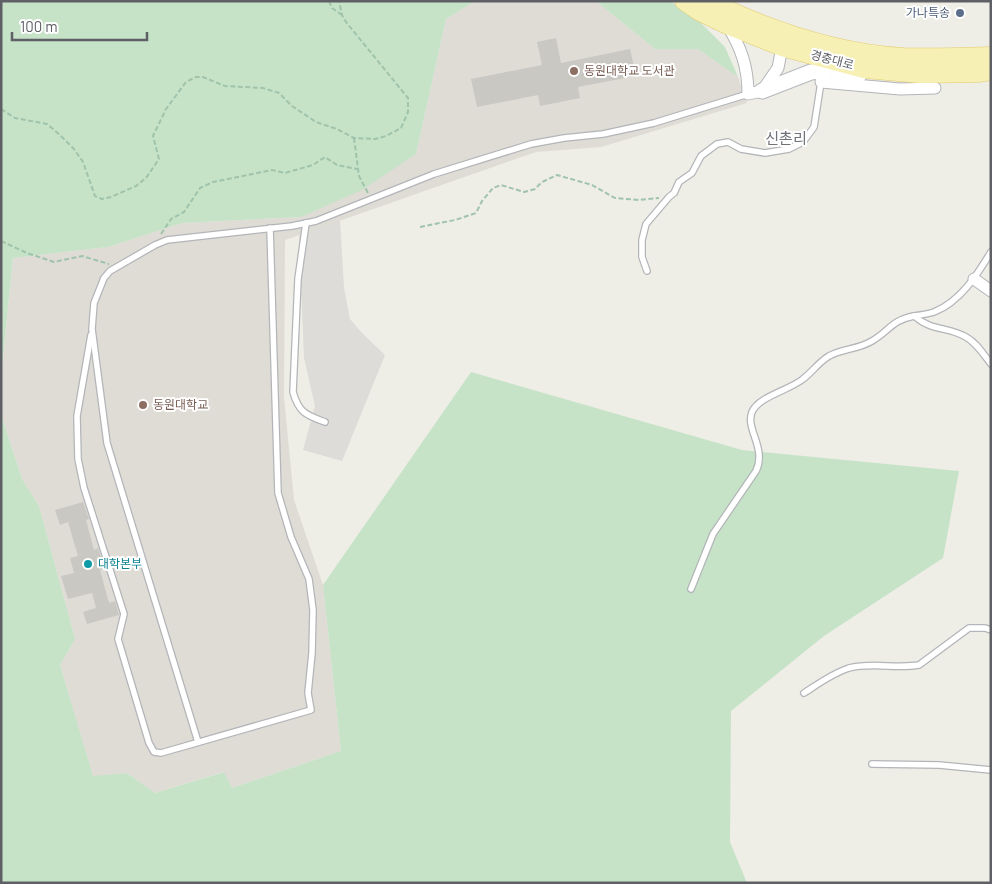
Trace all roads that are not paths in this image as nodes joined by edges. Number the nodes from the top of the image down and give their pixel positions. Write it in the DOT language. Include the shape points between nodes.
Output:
graph roads {
  1 [pos="684,1"];
  2 [pos="710,1"];
  3 [pos="727,25"];
  4 [pos="785,40"];
  5 [pos="991,56"];
  6 [pos="985,72"];
  7 [pos="823,76"];
  8 [pos="935,88"];
  9 [pos="755,92"];
  10 [pos="306,223"];
  11 [pos="270,228"];
  12 [pos="991,252"];
  13 [pos="647,271"];
  14 [pos="974,279"];
  15 [pos="991,291"];
  16 [pos="914,316"];
  17 [pos="92,329"];
  18 [pos="991,364"];
  19 [pos="325,422"];
  20 [pos="691,590"];
  21 [pos="991,630"];
  22 [pos="804,693"];
  23 [pos="198,742"];
  24 [pos="872,764"];
  25 [pos="991,770"];
  1 -- 3 [label="main road, 경충대로"];
  2 -- 4 [label="main road, 경충대로"];
  3 -- 4 [label="main road, 경충대로"];
  3 -- 9 [label="street" via="743,56"];
  4 -- 5 [label="main road, 경충대로" via="822,43 878,54"];
  4 -- 6 [label="main road, 경충대로" via="864,69 921,74"];
  4 -- 9 [label="street" via="778,68"];
  6 -- 7 [label="street" via="954,81 876,78 831,70"];
  7 -- 8 [label="street" via="900,89"];
  7 -- 9 [label="street" via="810,72"];
  7 -- 13 [label="lane" via="814,127 803,142 789,149 765,153 741,149 728,142 718,144 701,156 692,173 679,182 674,193 646,224 642,258"];
  9 -- 10 [label="lane" via="603,134 531,144 434,174"];
  10 -- 11 [label="lane"];
  10 -- 19 [label="lane" via="298,280 293,392 296,404 304,414"];
  11 -- 17 [label="lane" via="167,240 116,266 104,278 99,289 94,303"];
  11 -- 23 [label="lane" via="278,493 291,538 309,579 314,610 308,693 311,710"];
  12 -- 14 [label="lane"];
  14 -- 15 [label="street"];
  14 -- 16 [label="lane" via="940,309"];
  16 -- 18 [label="lane" via="929,327 965,336"];
  16 -- 20 [label="lane" via="896,322 873,341 830,356 802,380 755,406 750,420 760,463 713,534"];
  17 -- 23 [label="lane" via="107,443"];
  17 -- 23 [label="lane" via="77,416 78,459 124,614 118,639 154,752 161,753"];
  21 -- 22 [label="lane" via="969,628 919,664 848,669"];
  24 -- 25 [label="lane"];
}
